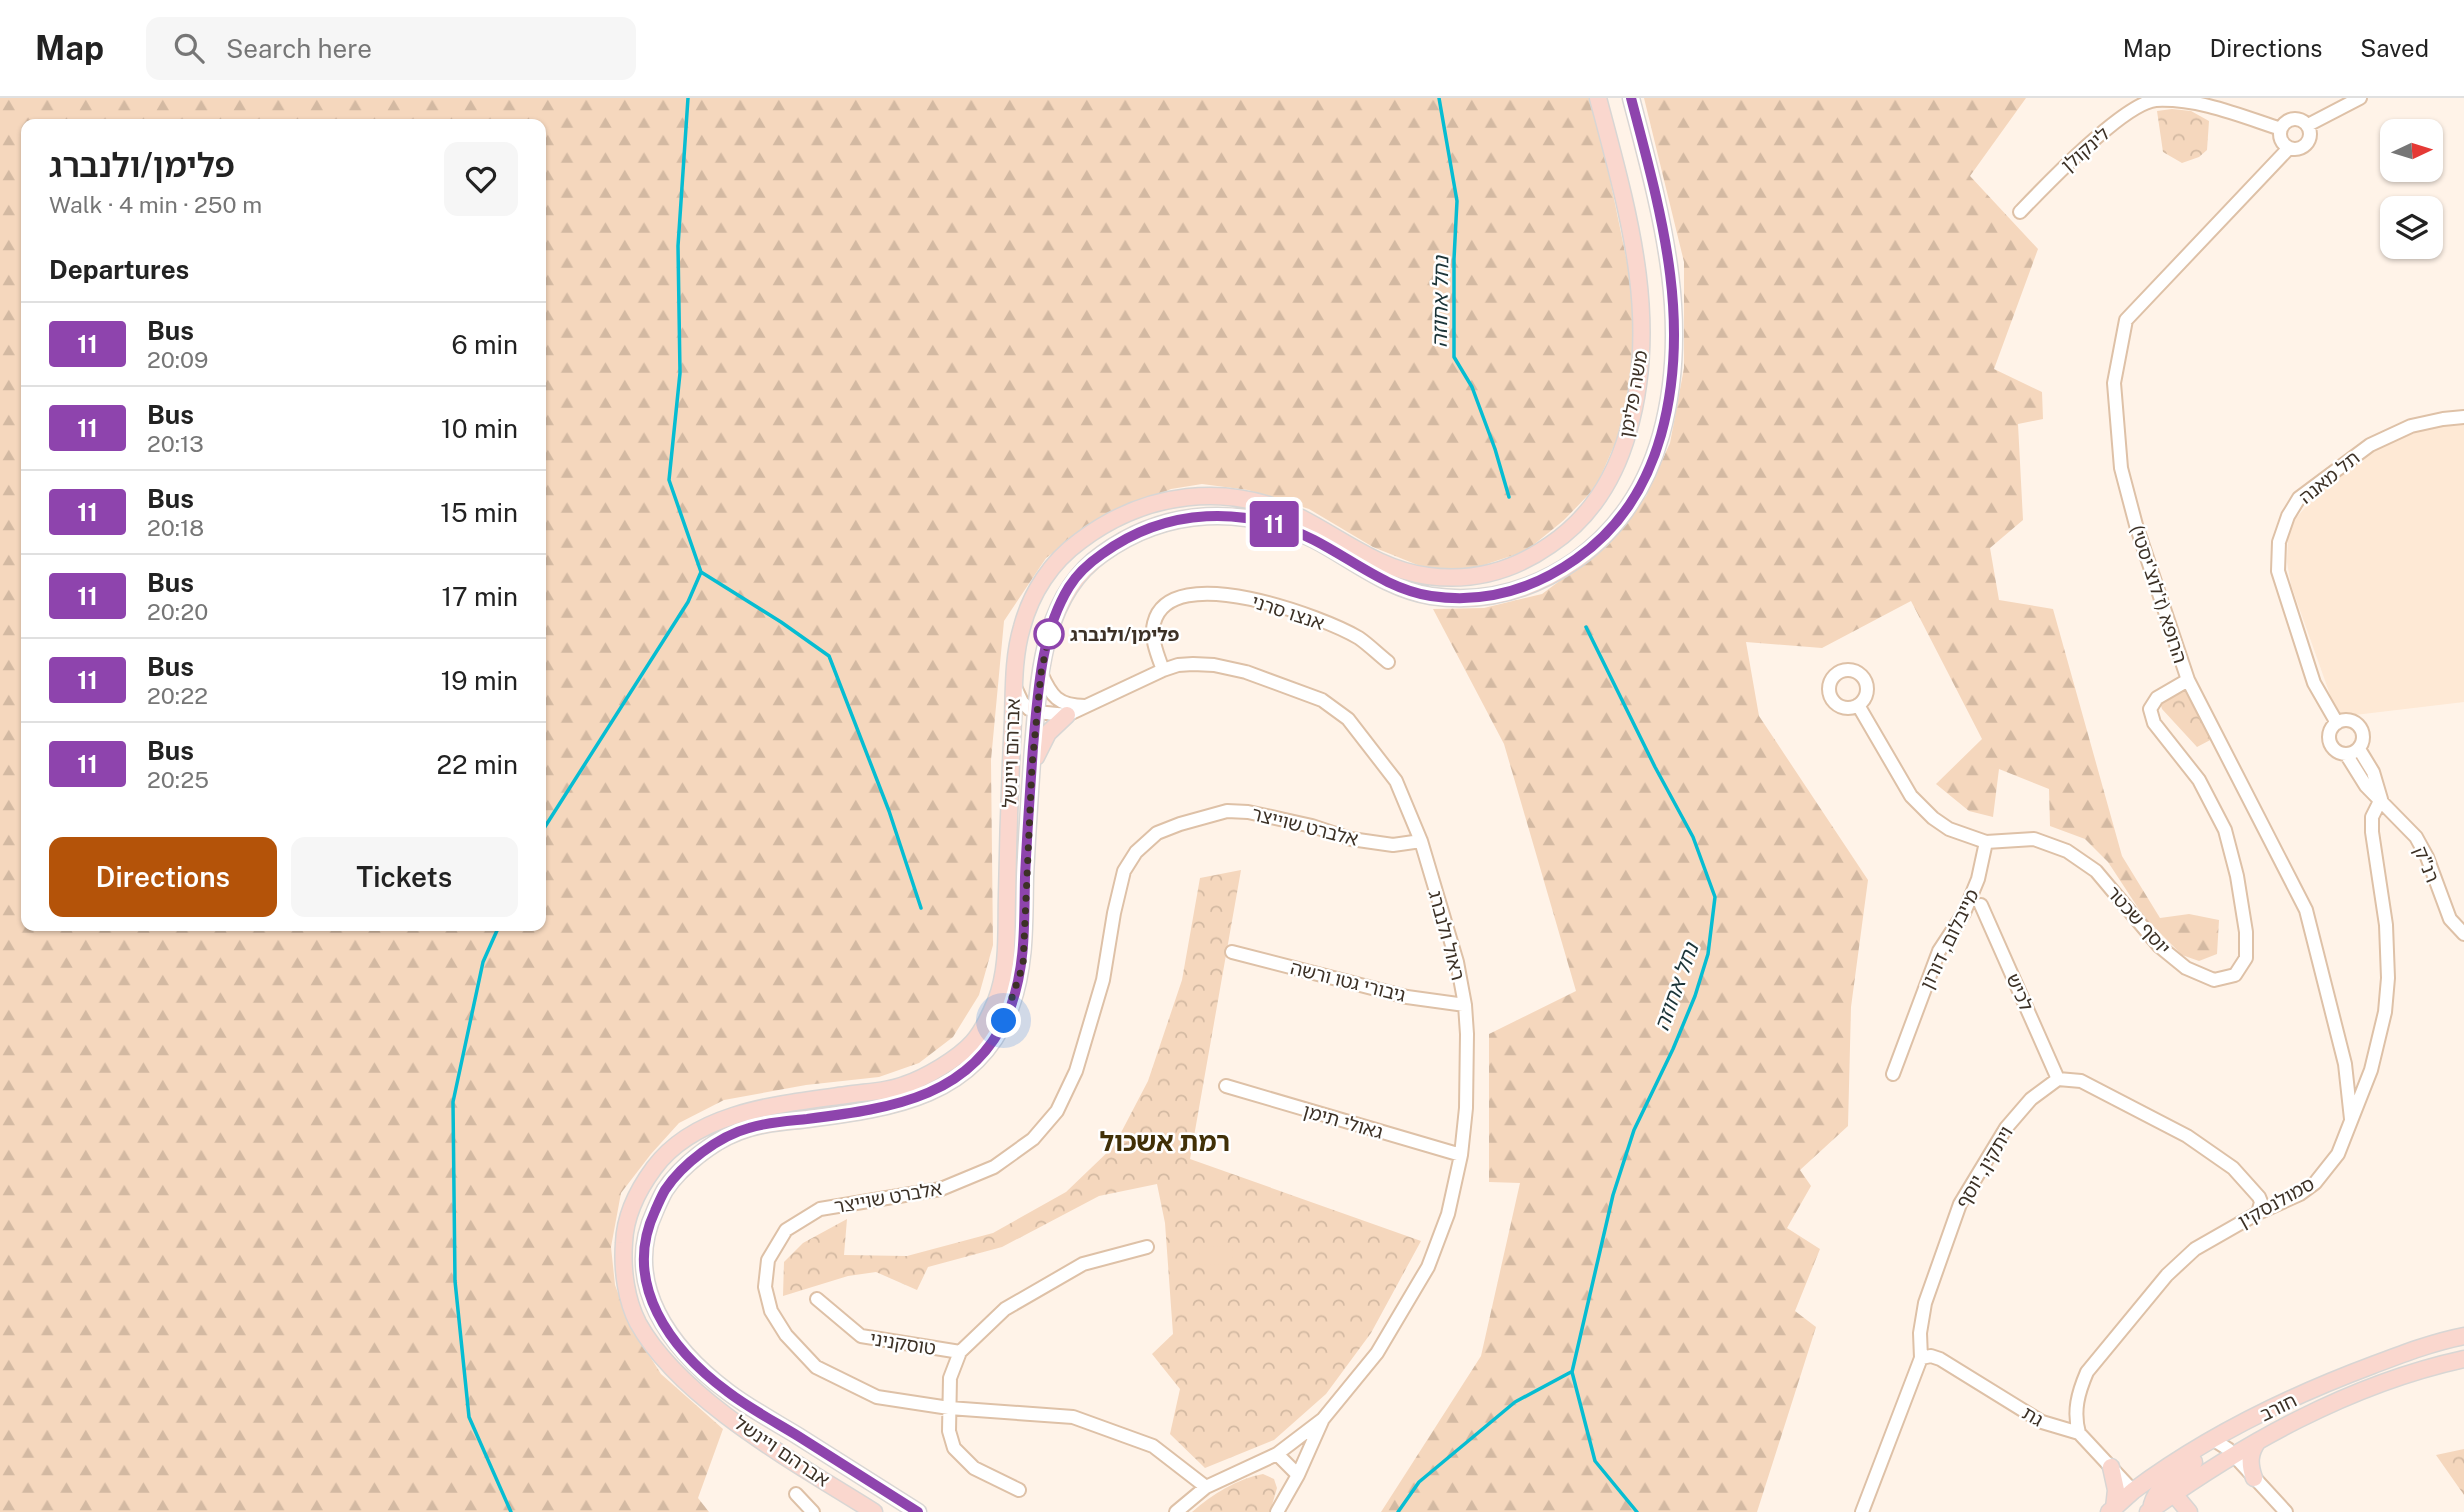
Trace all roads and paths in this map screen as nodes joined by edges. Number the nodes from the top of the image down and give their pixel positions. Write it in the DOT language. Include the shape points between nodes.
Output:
graph roads {
  1 [pos="1598,98"];
  2 [pos="1631,98"];
  3 [pos="2360,98"];
  4 [pos="2308,125"];
  5 [pos="2281,129"];
  6 [pos="2289,148"];
  7 [pos="2020,212"];
  8 [pos="2464,417"];
  9 [pos="1388,662"];
  10 [pos="1163,670"];
  11 [pos="1041,673"];
  12 [pos="2188,680"];
  13 [pos="1014,685"];
  14 [pos="1085,705"];
  15 [pos="1858,705"];
  16 [pos="1036,712"];
  17 [pos="1067,715"];
  18 [pos="2337,723"];
  19 [pos="2359,749"];
  20 [pos="2346,754"];
  21 [pos="1032,766"];
  22 [pos="2381,799"];
  23 [pos="1420,841"];
  24 [pos="1986,842"];
  25 [pos="1982,905"];
  26 [pos="2464,934"];
  27 [pos="1232,952"];
  28 [pos="1465,1005"];
  29 [pos="1893,1074"];
  30 [pos="2347,1074"];
  31 [pos="2058,1079"];
  32 [pos="2366,1084"];
  33 [pos="1226,1086"];
  34 [pos="2351,1119"];
  35 [pos="1461,1156"];
  36 [pos="2259,1213"];
  37 [pos="1147,1247"];
  38 [pos="817,1299"];
  39 [pos="2464,1336"];
  40 [pos="960,1352"];
  41 [pos="1921,1358"];
  42 [pos="2464,1359"];
  43 [pos="949,1408"];
  44 [pos="1323,1419"];
  45 [pos="2080,1433"];
  46 [pos="2214,1440"];
  47 [pos="2258,1441"];
  48 [pos="1277,1454"];
  49 [pos="2234,1455"];
  50 [pos="2111,1467"];
  51 [pos="1298,1475"];
  52 [pos="2254,1478"];
  53 [pos="2192,1481"];
  54 [pos="1206,1487"];
  55 [pos="1019,1490"];
  56 [pos="2167,1490"];
  57 [pos="2133,1491"];
  58 [pos="796,1494"];
  59 [pos="2111,1510"];
  60 [pos="2150,1511"];
  61 [pos="813,1512"];
  62 [pos="874,1512"];
  63 [pos="918,1512"];
  64 [pos="1176,1512"];
  65 [pos="1277,1512"];
  66 [pos="1862,1512"];
  67 [pos="2190,1512"];
  68 [pos="2286,1512"];
  1 -- 13 [label="main road, משה פלימן" via="1635,248 1643,317 1642,358 1623,451 1602,492 1576,524 1545,549 1507,569 1441,578 1408,573 1345,544 1305,519 1260,502 1203,494 1166,501 1097,530 1077,542 1048,571 1022,624"];
  2 -- 11 [label="main road, משה פלימן" via="1667,244 1675,358 1654,458 1631,502 1602,539 1568,566 1526,588 1488,597 1451,598 1393,584 1311,538 1270,522 1216,515 1181,519 1115,545 1083,569 1060,604"];
  3 -- 4 [label="street"];
  4 -- 5 [label="street" via="2292,119"];
  4 -- 6 [label="street" via="2306,145"];
  5 -- 6 [label="street" via="2281,140"];
  5 -- 7 [label="street, לינקולן" via="2195,102 2153,100 2123,117"];
  6 -- 12 [label="street, הרופא (ז'לוצ'יסטי)" via="2126,320 2114,383 2121,468"];
  8 -- 18 [label="street, תל מאנה" via="2411,426 2370,445 2299,498 2288,516 2279,542 2278,571 2314,683"];
  9 -- 10 [label="street, אנצו סרני" via="1358,638 1325,622 1270,602 1206,594 1172,601 1158,614 1153,631"];
  10 -- 14 [label="street, ראול ולנברג"];
  10 -- 23 [label="street, ראול ולנברג" via="1178,665 1214,665 1322,700 1348,719 1396,781"];
  11 -- 14 [label="street" via="1048,689 1064,704"];
  11 -- 16 [label="main road, משה פלימן"];
  12 -- 24 [label="street, יוסף שכטר" via="2157,698 2150,709 2154,723 2199,780 2225,830 2246,932 2246,958 2235,975 2214,980 2186,968 2159,946 2096,871 2067,851 2034,839"];
  12 -- 30 [label="street, הרופא (ז'לוצ'יסטי)" via="2306,910"];
  13 -- 16 [label="street" via="1022,702"];
  13 -- 62 [label="main road, אברהם ויינשל" via="1005,970 996,1001 974,1041 940,1068 902,1087 761,1109 691,1134 661,1158 642,1184 623,1240 626,1286 636,1320 695,1392"];
  14 -- 17 [label="street, ראול ולנברג"];
  15 -- 24 [label="street, יוסף שכטר" via="1919,805 1949,829"];
  16 -- 17 [label="street"];
  16 -- 21 [label="main road, אברהם ויינשל"];
  17 -- 21 [label="main road" via="1048,733"];
  18 -- 19 [label="street" via="2346,720 2359,726 2363,740"];
  18 -- 20 [label="street" via="2330,742 2336,751"];
  19 -- 20 [label="street"];
  19 -- 22 [label="street, רנ\"ק" via="2373,772"];
  20 -- 22 [label="street, רנ\"ק" via="2366,786"];
  21 -- 63 [label="main road, אברהם ויינשל" via="1023,965 997,1038 952,1083 923,1096 859,1112 754,1126 729,1135 698,1156 666,1188 646,1229 643,1266 650,1301 684,1352 726,1391"];
  22 -- 26 [label="street, רנ\"ק" via="2416,837 2450,919"];
  22 -- 32 [label="street, סמולנסקין" via="2372,817 2372,832 2386,925 2388,978 2385,1012"];
  23 -- 28 [label="street, ראול ולנברג" via="1457,962"];
  23 -- 43 [label="street, אלברט שוייצר" via="1393,845 1350,839 1312,826 1227,811 1157,834 1136,852 1124,871 1103,980 1076,1071 1057,1111 1033,1139 994,1167 941,1189 820,1209 786,1230 768,1260 765,1287 771,1311 786,1335 816,1367 877,1397"];
  24 -- 29 [label="street, מייבלום, דורון" via="1978,880 1964,913 1939,951"];
  25 -- 31 [label="street, לכיש"];
  27 -- 28 [label="street, גיבורי גטו ורשה" via="1407,997"];
  28 -- 35 [label="street, ראול ולנברג" via="1466,1108"];
  30 -- 32 [label="street" via="2352,1082"];
  30 -- 34 [label="street, הרופא (ז'לוצ'יסטי)"];
  31 -- 36 [label="street" via="2081,1081 2188,1136 2233,1168 2259,1197"];
  31 -- 41 [label="street, ויתקין, יוסף" via="2031,1099 2006,1128 1960,1204 1926,1303"];
  32 -- 34 [label="street, סמולנסקין"];
  33 -- 35 [label="street, גאולי תימן"];
  34 -- 36 [label="street, סמולנסקין" via="2338,1154 2315,1183"];
  35 -- 44 [label="street, ראול ולנברג" via="1448,1214 1428,1267 1377,1353"];
  36 -- 45 [label="street, סמולנסקין" via="2195,1249 2115,1336 2079,1390 2076,1422"];
  37 -- 40 [label="street" via="1083,1264 1005,1309"];
  38 -- 40 [label="street, טוסקניני" via="860,1336"];
  39 -- 46 [label="main road, חורב" via="2343,1376"];
  40 -- 43 [label="street" via="950,1378"];
  41 -- 45 [label="street, גת" via="1940,1359 2042,1422"];
  41 -- 66 [label="street, ויתקין, יוסף"];
  42 -- 47 [label="main road, חורב" via="2352,1395"];
  43 -- 54 [label="street, אלברט שוייצר" via="1073,1417 1153,1446"];
  43 -- 55 [label="street" via="954,1448 974,1468"];
  44 -- 48 [label="street, ראול ולנברג"];
  44 -- 51 [label="street, ראול ולנברג"];
  45 -- 50 [label="street"];
  46 -- 49 [label="street"];
  46 -- 56 [label="main road"];
  46 -- 57 [label="main road, חורב"];
  47 -- 49 [label="main road, חורב"];
  47 -- 52 [label="main road" via="2250,1460"];
  48 -- 51 [label="street"];
  48 -- 54 [label="street, ראול ולנברג"];
  49 -- 52 [label="street"];
  49 -- 53 [label="main road, חורב"];
  50 -- 57 [label="street"];
  50 -- 59 [label="main road" via="2116,1490"];
  51 -- 65 [label="street, ראול ולנברג"];
  52 -- 68 [label="street"];
  53 -- 56 [label="main road, חורב"];
  53 -- 67 [label="main road"];
  54 -- 64 [label="street, ראול ולנברג"];
  56 -- 57 [label="main road"];
  56 -- 60 [label="main road, חורב"];
  56 -- 67 [label="main road"];
  57 -- 59 [label="main road, חורב"];
  57 -- 60 [label="main road"];
  58 -- 61 [label="street"];
}
